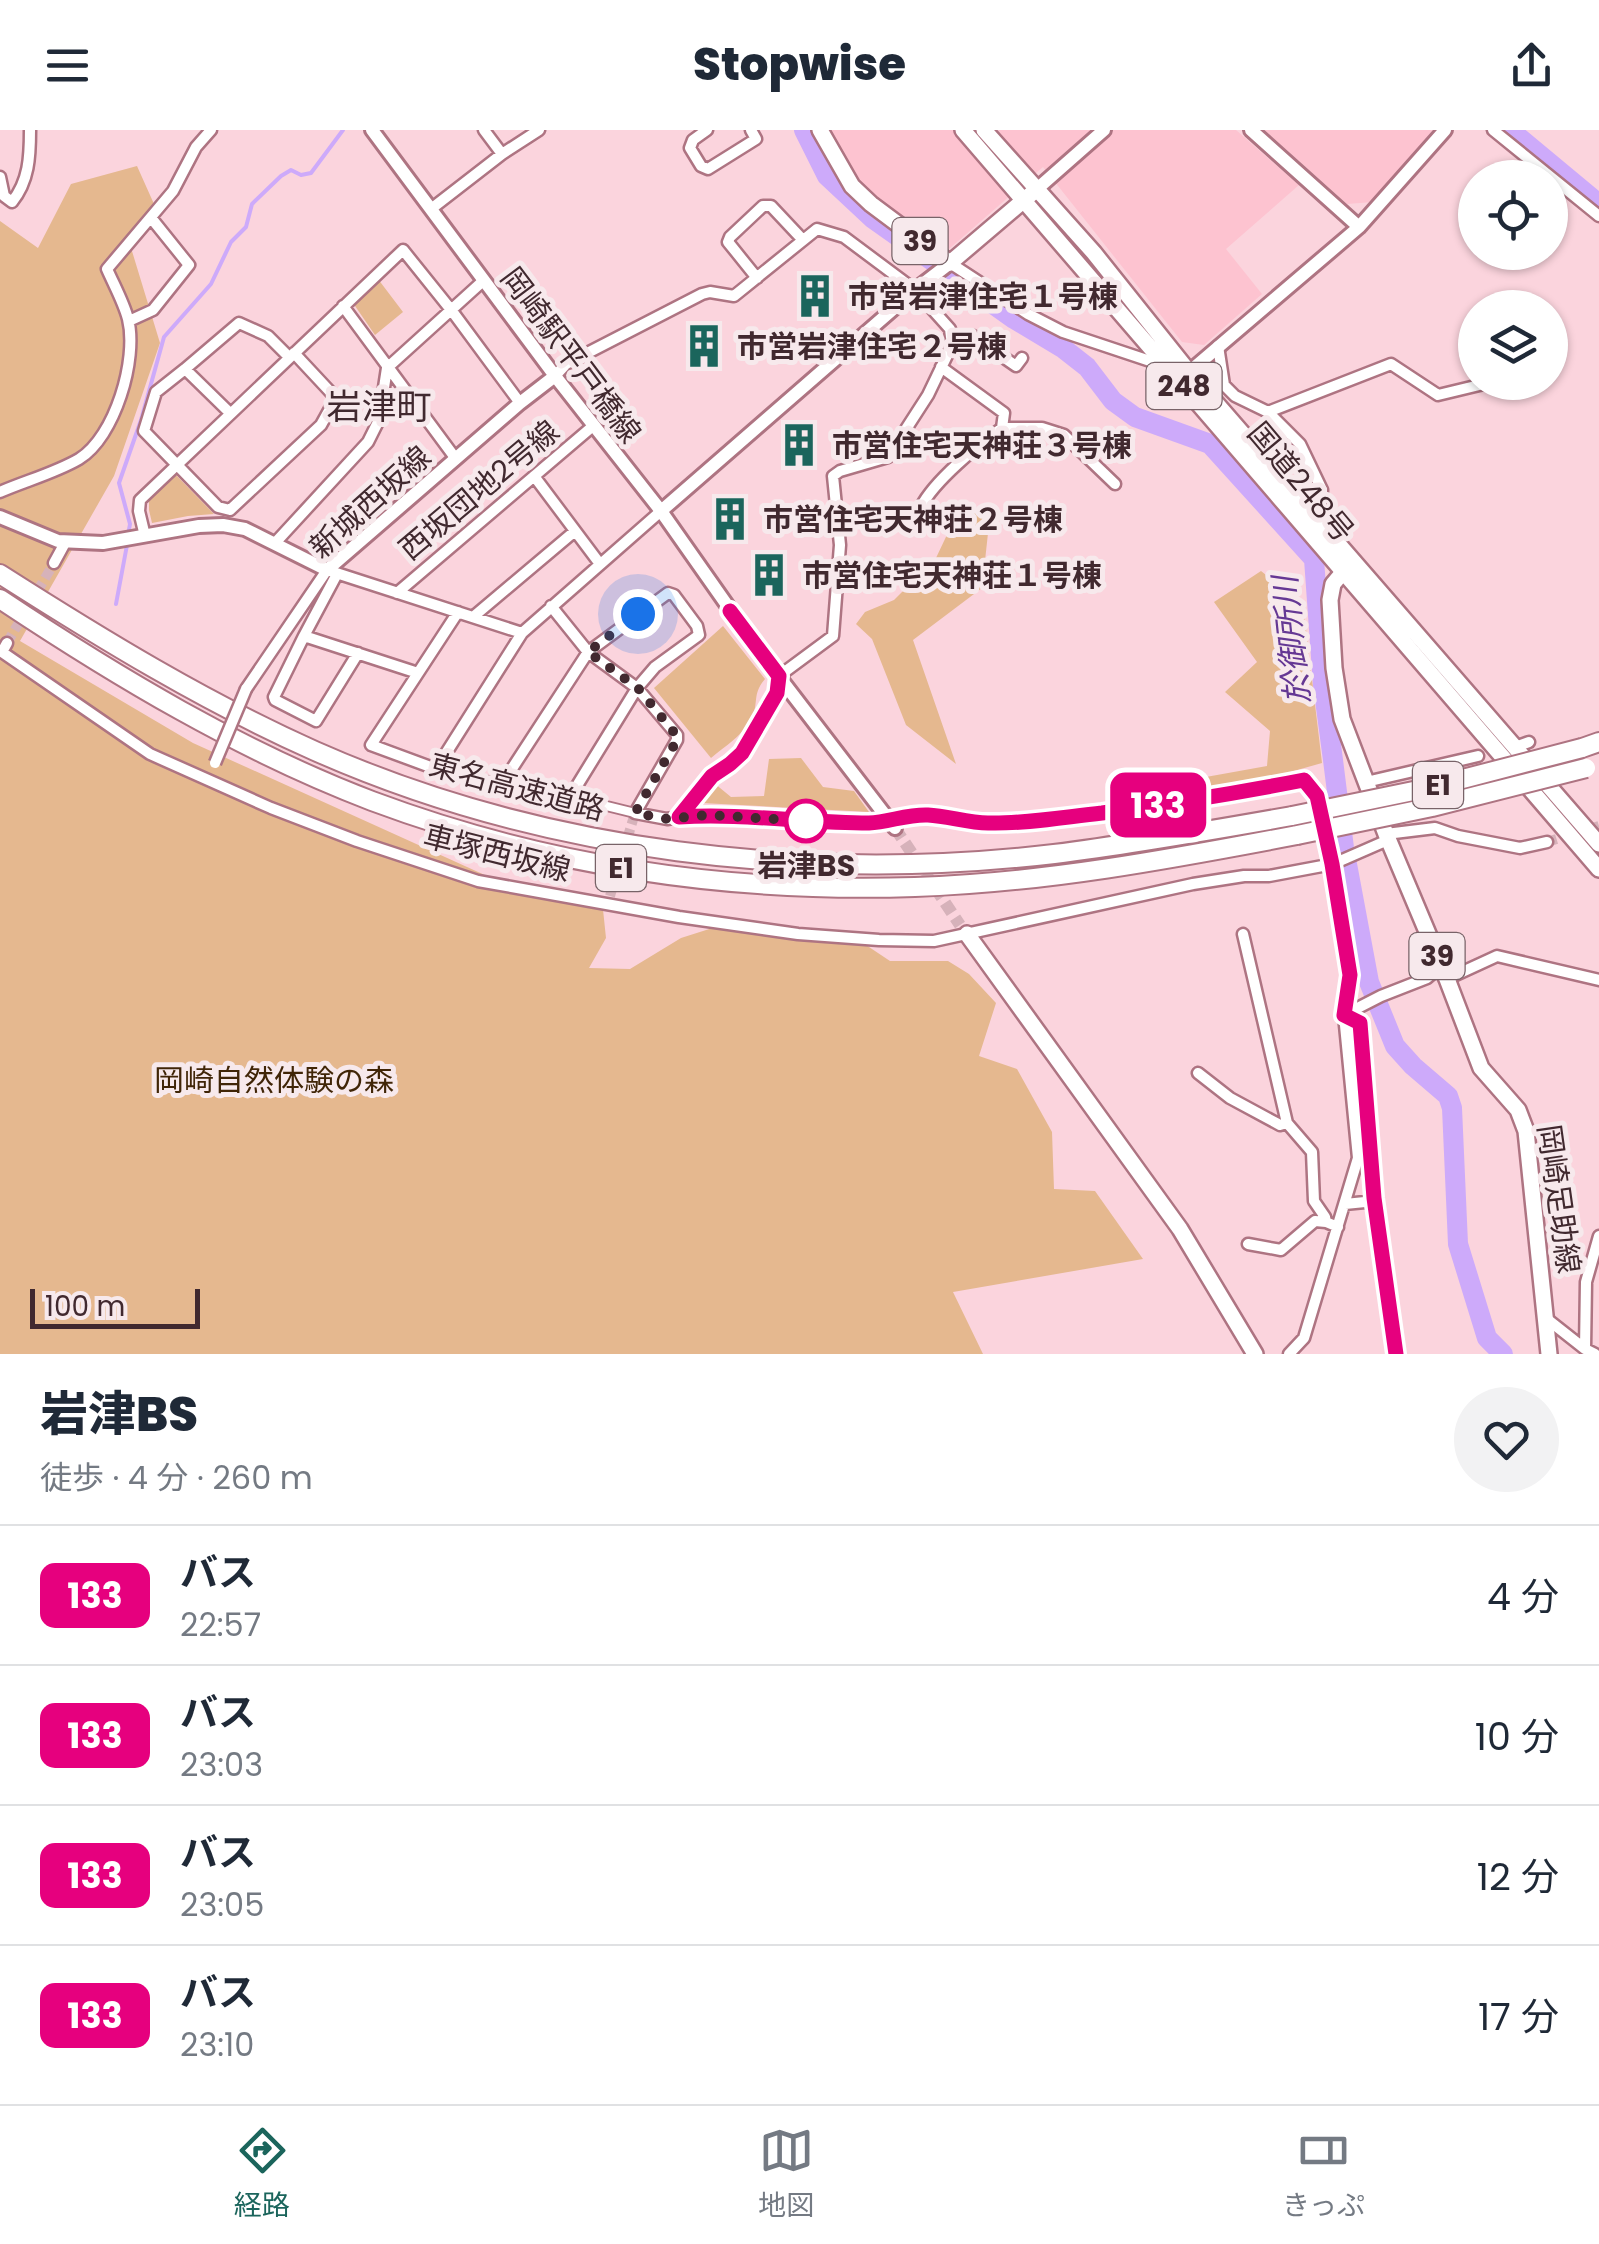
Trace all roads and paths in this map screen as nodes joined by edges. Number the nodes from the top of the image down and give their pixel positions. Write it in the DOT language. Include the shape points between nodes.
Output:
graph roads {
  1 [pos="30,130"];
  2 [pos="210,130"];
  3 [pos="372,130"];
  4 [pos="484,130"];
  5 [pos="539,130"];
  6 [pos="707,130"];
  7 [pos="751,130"];
  8 [pos="820,130"];
  9 [pos="963,130"];
  10 [pos="984,130"];
  11 [pos="1104,130"];
  12 [pos="1251,130"];
  13 [pos="1444,130"];
  14 [pos="1494,130"];
  15 [pos="502,154"];
  16 [pos="0,177"];
  17 [pos="1037,189"];
  18 [pos="1024,201"];
  19 [pos="431,208"];
  20 [pos="1599,216"];
  21 [pos="152,219"];
  22 [pos="1359,227"];
  23 [pos="802,240"];
  24 [pos="950,263"];
  25 [pos="757,278"];
  26 [pos="484,282"];
  27 [pos="915,290"];
  28 [pos="343,306"];
  29 [pos="452,311"];
  30 [pos="128,321"];
  31 [pos="952,337"];
  32 [pos="1218,346"];
  33 [pos="292,355"];
  34 [pos="1022,358"];
  35 [pos="1153,362"];
  36 [pos="387,368"];
  37 [pos="942,368"];
  38 [pos="185,369"];
  39 [pos="1188,372"];
  40 [pos="554,376"];
  41 [pos="1458,390"];
  42 [pos="520,402"];
  43 [pos="1268,412"];
  44 [pos="230,413"];
  45 [pos="593,426"];
  46 [pos="1002,428"];
  47 [pos="456,459"];
  48 [pos="177,464"];
  49 [pos="534,476"];
  50 [pos="1115,484"];
  51 [pos="0,492"];
  52 [pos="921,507"];
  53 [pos="661,512"];
  54 [pos="1321,512"];
  55 [pos="0,517"];
  56 [pos="576,531"];
  57 [pos="146,536"];
  58 [pos="66,541"];
  59 [pos="275,543"];
  60 [pos="54,563"];
  61 [pos="600,564"];
  62 [pos="1347,566"];
  63 [pos="332,572"];
  64 [pos="0,574"];
  65 [pos="397,593"];
  66 [pos="0,600"];
  67 [pos="551,606"];
  68 [pos="458,612"];
  69 [pos="472,618"];
  70 [pos="522,633"];
  71 [pos="304,636"];
  72 [pos="7,642"];
  73 [pos="588,652"];
  74 [pos="358,653"];
  75 [pos="418,674"];
  76 [pos="779,676"];
  77 [pos="638,688"];
  78 [pos="1590,745"];
  79 [pos="1478,756"];
  80 [pos="1592,766"];
  81 [pos="436,769"];
  82 [pos="207,781"];
  83 [pos="1366,782"];
  84 [pos="502,784"];
  85 [pos="570,798"];
  86 [pos="635,813"];
  87 [pos="679,817"];
  88 [pos="893,825"];
  89 [pos="1387,837"];
  90 [pos="1547,842"];
  91 [pos="1599,842"];
  92 [pos="1337,863"];
  93 [pos="1599,869"];
  94 [pos="963,929"];
  95 [pos="1243,934"];
  96 [pos="1444,973"];
  97 [pos="1599,980"];
  98 [pos="1344,1015"];
  99 [pos="1198,1073"];
  100 [pos="1287,1123"];
  101 [pos="1375,1202"];
  102 [pos="1345,1204"];
  103 [pos="1326,1222"];
  104 [pos="1338,1227"];
  105 [pos="1599,1236"];
  106 [pos="1248,1244"];
  107 [pos="1547,1319"];
  108 [pos="1590,1352"];
  109 [pos="1255,1354"];
  110 [pos="1289,1354"];
  111 [pos="1396,1354"];
  112 [pos="1549,1354"];
  1 -- 16 [label="street" via="30,164 12,202"];
  2 -- 21 [label="street"];
  3 -- 19 [label="street, 岡崎駅平戸橋線"];
  4 -- 15 [label="street"];
  5 -- 15 [label="street"];
  6 -- 7 [label="street" via="690,148 708,169 756,139"];
  8 -- 24 [label="main road, 39" via="852,186"];
  9 -- 18 [label="main road, 国道248号 / 248"];
  10 -- 17 [label="main road, 国道248号 / 248"];
  11 -- 17 [label="street"];
  12 -- 22 [label="street"];
  13 -- 22 [label="street"];
  14 -- 20 [label="street"];
  15 -- 19 [label="street"];
  17 -- 18 [label="main road, 39"];
  17 -- 39 [label="main road, 国道248号 / 248"];
  18 -- 24 [label="main road, 39"];
  18 -- 62 [label="main road, 国道248号 / 248"];
  19 -- 26 [label="street, 岡崎駅平戸橋線"];
  21 -- 30 [label="street" via="107,270"];
  21 -- 30 [label="street" via="190,265 152,310"];
  22 -- 32 [label="street"];
  23 -- 25 [label="street"];
  23 -- 25 [label="street" via="764,206 728,242"];
  23 -- 27 [label="street" via="817,229 844,237"];
  24 -- 27 [label="street"];
  24 -- 35 [label="street" via="1063,332"];
  25 -- 40 [label="street" via="734,296 702,294"];
  26 -- 29 [label="street"];
  26 -- 40 [label="street, 岡崎駅平戸橋線"];
  27 -- 31 [label="street"];
  27 -- 53 [label="street"];
  28 -- 29 [label="street" via="402,250"];
  28 -- 33 [label="street"];
  28 -- 36 [label="street"];
  29 -- 36 [label="street"];
  29 -- 42 [label="street"];
  30 -- 51 [label="street" via="123,386 101,438 80,458"];
  31 -- 34 [label="street" via="973,336 1016,366"];
  31 -- 37 [label="street"];
  32 -- 39 [label="street"];
  32 -- 43 [label="street" via="1224,385"];
  33 -- 38 [label="street" via="240,323"];
  33 -- 44 [label="street"];
  33 -- 48 [label="street" via="336,398 321,424 230,510 218,507"];
  36 -- 47 [label="street"];
  36 -- 59 [label="street" via="379,420 368,442"];
  37 -- 46 [label="street" via="1004,413"];
  37 -- 76 [label="street" via="888,457 833,476 840,545 833,636"];
  38 -- 44 [label="street"];
  38 -- 48 [label="street" via="156,392 144,432"];
  39 -- 62 [label="main road, 国道248号 / 248"];
  40 -- 42 [label="street, 新城西坂線"];
  40 -- 45 [label="street, 岡崎駅平戸橋線"];
  41 -- 43 [label="street" via="1438,395 1391,364"];
  42 -- 47 [label="street, 新城西坂線"];
  43 -- 54 [label="street" via="1300,444 1322,490"];
  44 -- 48 [label="street"];
  45 -- 49 [label="street, 西坂団地2号線"];
  45 -- 53 [label="street, 岡崎駅平戸橋線"];
  46 -- 50 [label="street" via="1064,434"];
  46 -- 52 [label="street"];
  47 -- 63 [label="street, 新城西坂線"];
  48 -- 57 [label="street" via="140,500"];
  49 -- 56 [label="street"];
  49 -- 65 [label="street, 西坂団地2号線"];
  53 -- 61 [label="street"];
  53 -- 76 [label="street, 岡崎駅平戸橋線"];
  55 -- 58 [label="street"];
  56 -- 61 [label="street"];
  56 -- 69 [label="street"];
  57 -- 58 [label="street"];
  57 -- 59 [label="street" via="222,525"];
  58 -- 60 [label="street"];
  59 -- 63 [label="street"];
  61 -- 67 [label="street"];
  62 -- 83 [label="main road, 岡崎足助線 / 39" via="1330,592 1334,668 1342,720"];
  62 -- 91 [label="main road, 国道248号 / 248"];
  62 -- 93 [label="main road, 国道248号 / 248"];
  63 -- 65 [label="street"];
  63 -- 71 [label="street"];
  63 -- 82 [label="street, 新城西坂線, bridge" via="246,689"];
  64 -- 78 [label="highway, 東名高速道路 / E1, bridge" via="156,669 317,752 428,794 529,822 648,848 760,862 1053,854 1292,816"];
  65 -- 68 [label="street"];
  66 -- 80 [label="highway, 東名高速道路 / E1, bridge" via="175,707 372,800 520,846 640,872 840,888 988,882 1297,836"];
  67 -- 70 [label="street"];
  67 -- 73 [label="street"];
  68 -- 69 [label="street"];
  68 -- 75 [label="street"];
  69 -- 70 [label="street"];
  70 -- 81 [label="street"];
  71 -- 74 [label="street"];
  71 -- 74 [label="street" via="274,697 316,721"];
  72 -- 82 [label="street, 車塚西坂線" via="2,652 150,754"];
  73 -- 77 [label="street"];
  73 -- 77 [label="street" via="674,595 698,635 654,666"];
  73 -- 84 [label="street"];
  74 -- 75 [label="street"];
  75 -- 81 [label="street" via="371,745"];
  76 -- 87 [label="street" via="777,693 742,753 712,776"];
  76 -- 88 [label="street"];
  77 -- 85 [label="street"];
  77 -- 86 [label="street" via="677,740"];
  79 -- 83 [label="street"];
  81 -- 84 [label="street"];
  82 -- 94 [label="street, 車塚西坂線" via="357,842 478,880 798,934 934,940"];
  83 -- 89 [label="main road, 岡崎足助線 / 39"];
  84 -- 85 [label="street"];
  85 -- 86 [label="street"];
  86 -- 87 [label="street"];
  87 -- 88 [label="street"];
  88 -- 92 [label="street" via="912,815 1029,822 1304,780 1317,796"];
  89 -- 90 [label="street, 車塚西坂線" via="1434,828 1520,848"];
  89 -- 92 [label="street, 車塚西坂線"];
  89 -- 96 [label="main road, 岡崎足助線 / 39"];
  92 -- 94 [label="street, 車塚西坂線"];
  92 -- 98 [label="street" via="1350,975"];
  94 -- 109 [label="main road" via="1180,1229"];
  95 -- 100 [label="street"];
  96 -- 97 [label="street" via="1497,956"];
  96 -- 98 [label="street"];
  96 -- 107 [label="main road, 岡崎足助線 / 39" via="1481,1068 1518,1110 1526,1130"];
  98 -- 101 [label="street" via="1360,1023"];
  98 -- 102 [label="street" via="1358,1158"];
  99 -- 100 [label="street" via="1230,1098"];
  100 -- 103 [label="street" via="1312,1152 1314,1201"];
  101 -- 102 [label="street"];
  101 -- 111 [label="street"];
  102 -- 104 [label="street"];
  103 -- 104 [label="street"];
  103 -- 106 [label="street" via="1315,1220 1282,1250"];
  104 -- 110 [label="street" via="1304,1338"];
  105 -- 108 [label="street" via="1586,1282"];
  107 -- 108 [label="street"];
  107 -- 112 [label="main road, 岡崎足助線 / 39"];
}
